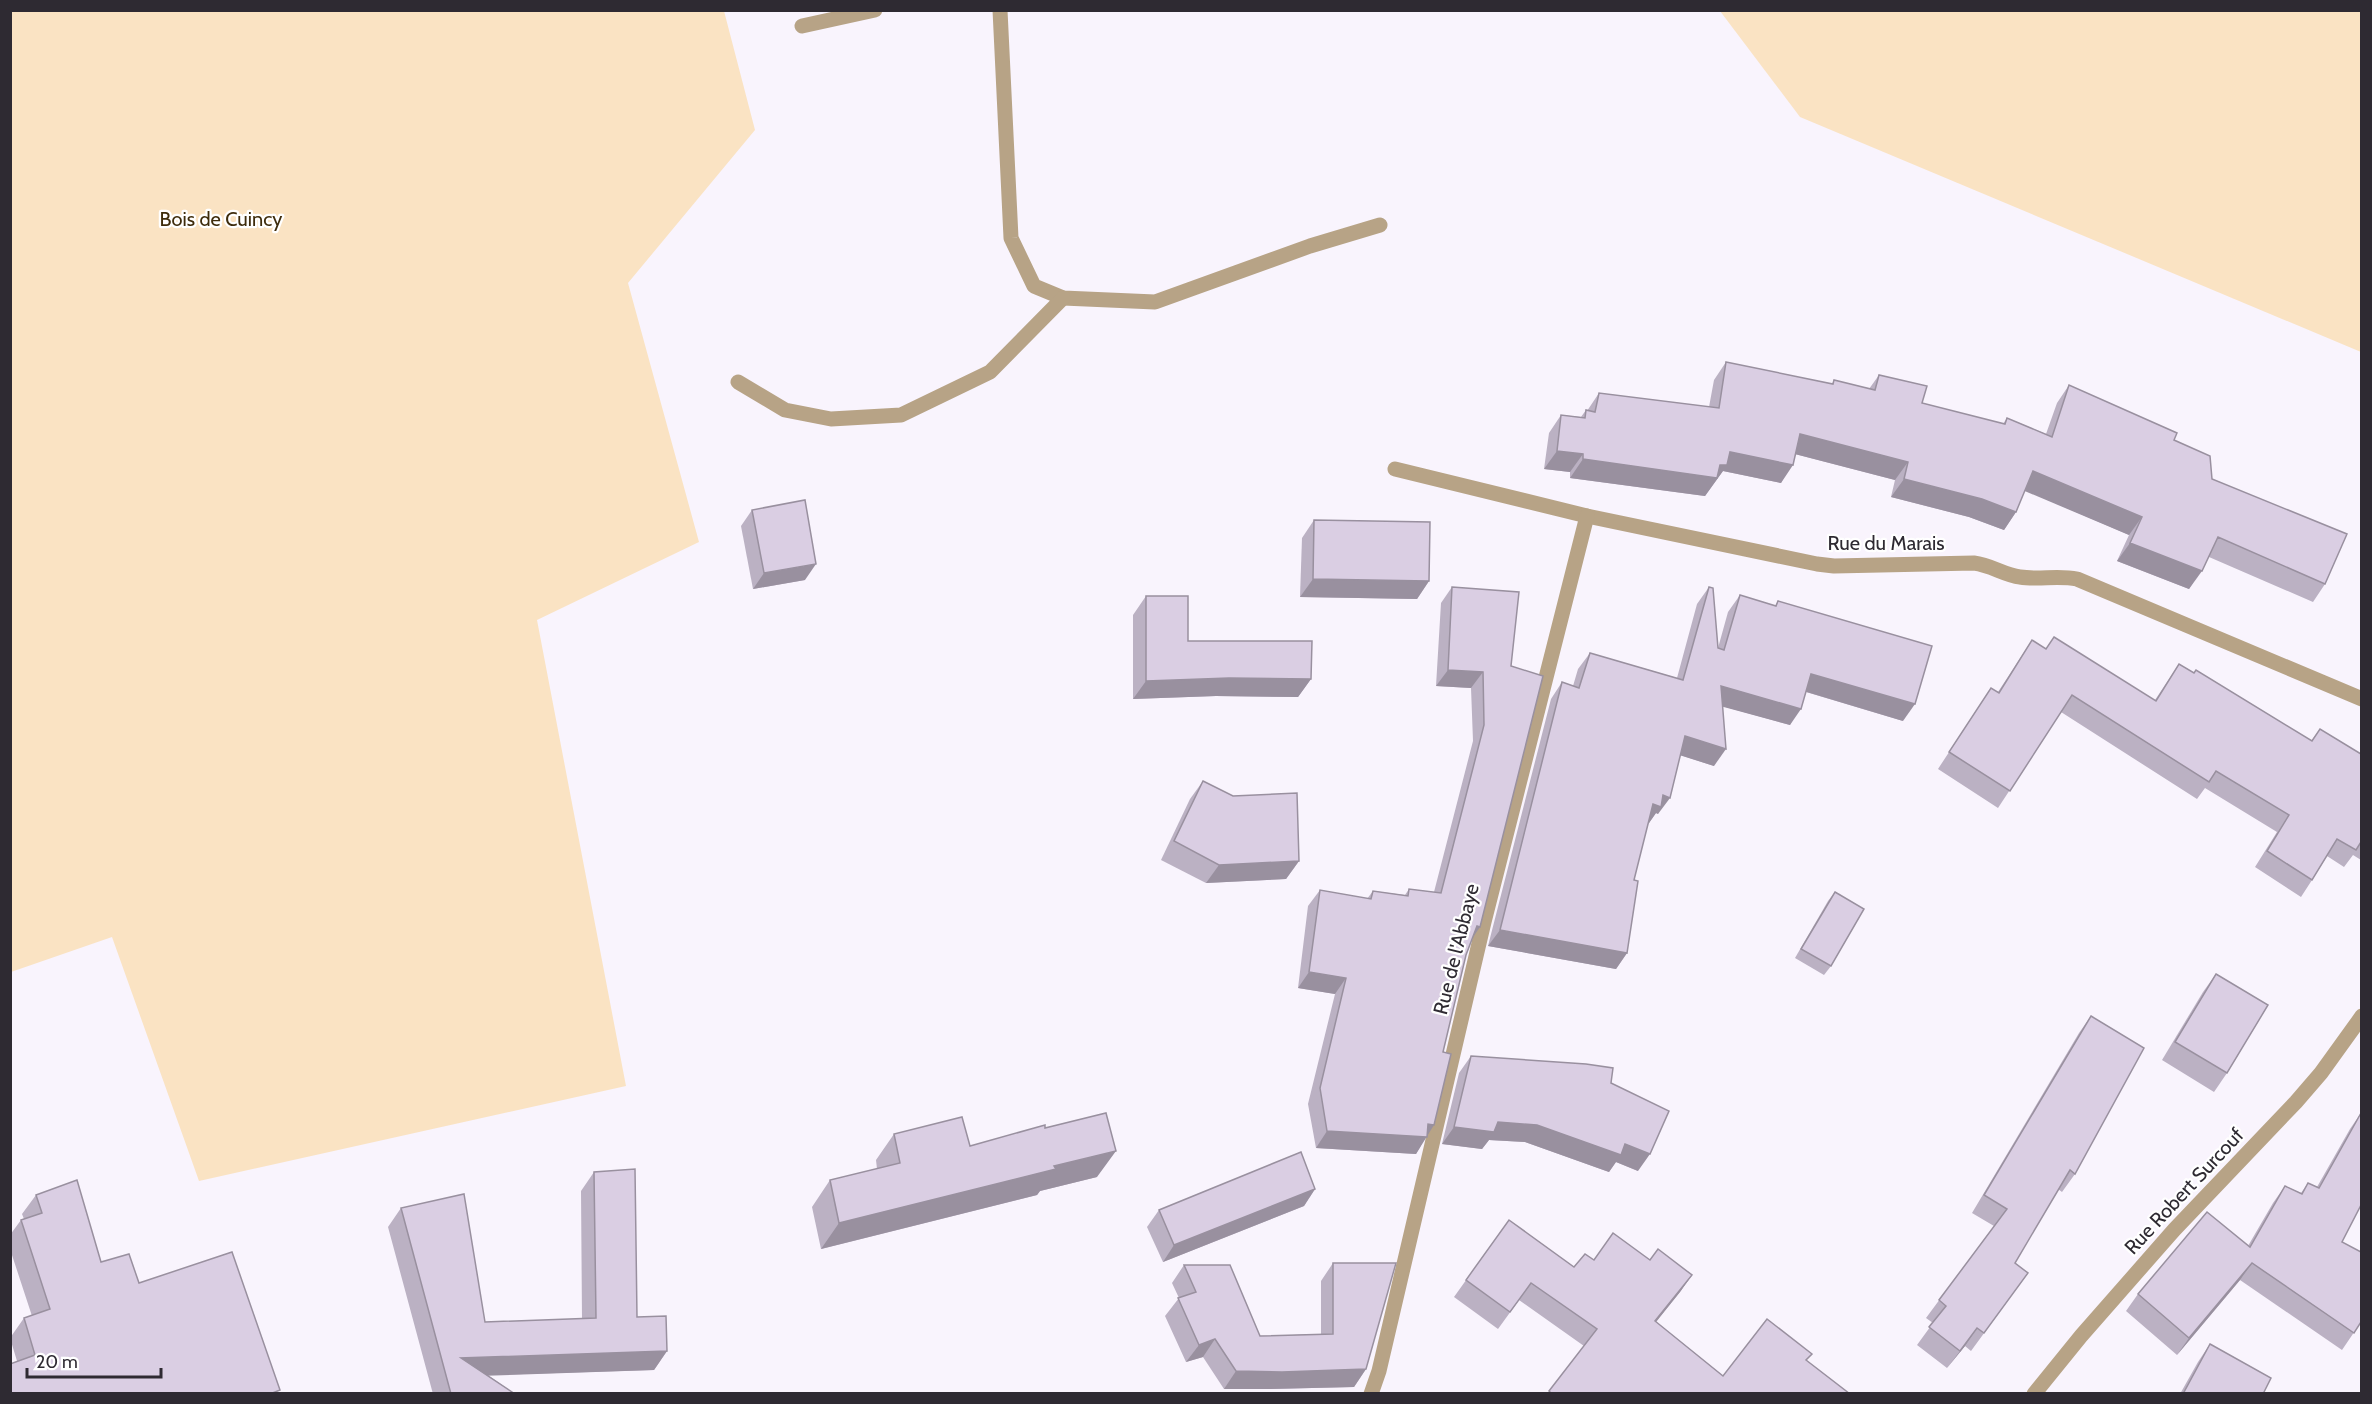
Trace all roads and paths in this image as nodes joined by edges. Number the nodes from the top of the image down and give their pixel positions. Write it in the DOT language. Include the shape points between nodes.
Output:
graph roads {
  1 [pos="875,10"];
  2 [pos="1000,10"];
  3 [pos="802,26"];
  4 [pos="1380,225"];
  5 [pos="1063,298"];
  6 [pos="738,382"];
  7 [pos="1395,469"];
  8 [pos="1587,516"];
  9 [pos="2361,699"];
  10 [pos="2361,1016"];
  11 [pos="1371,1394"];
  12 [pos="2034,1394"];
  1 -- 3 [label="street"];
  2 -- 5 [label="street" via="1011,238 1034,286"];
  4 -- 5 [label="street" via="1155,302"];
  5 -- 6 [label="street" via="990,372 901,415 831,418 785,410"];
  7 -- 8 [label="street, Rue du Marais"];
  8 -- 9 [label="street, Rue du Marais" via="1826,565 1974,563 2023,578 2077,579"];
  8 -- 11 [label="street, Rue de l'Abbaye" via="1484,922"];
  10 -- 12 [label="street, Rue Robert Surcouf" via="2296,1102 2174,1230"];
}
